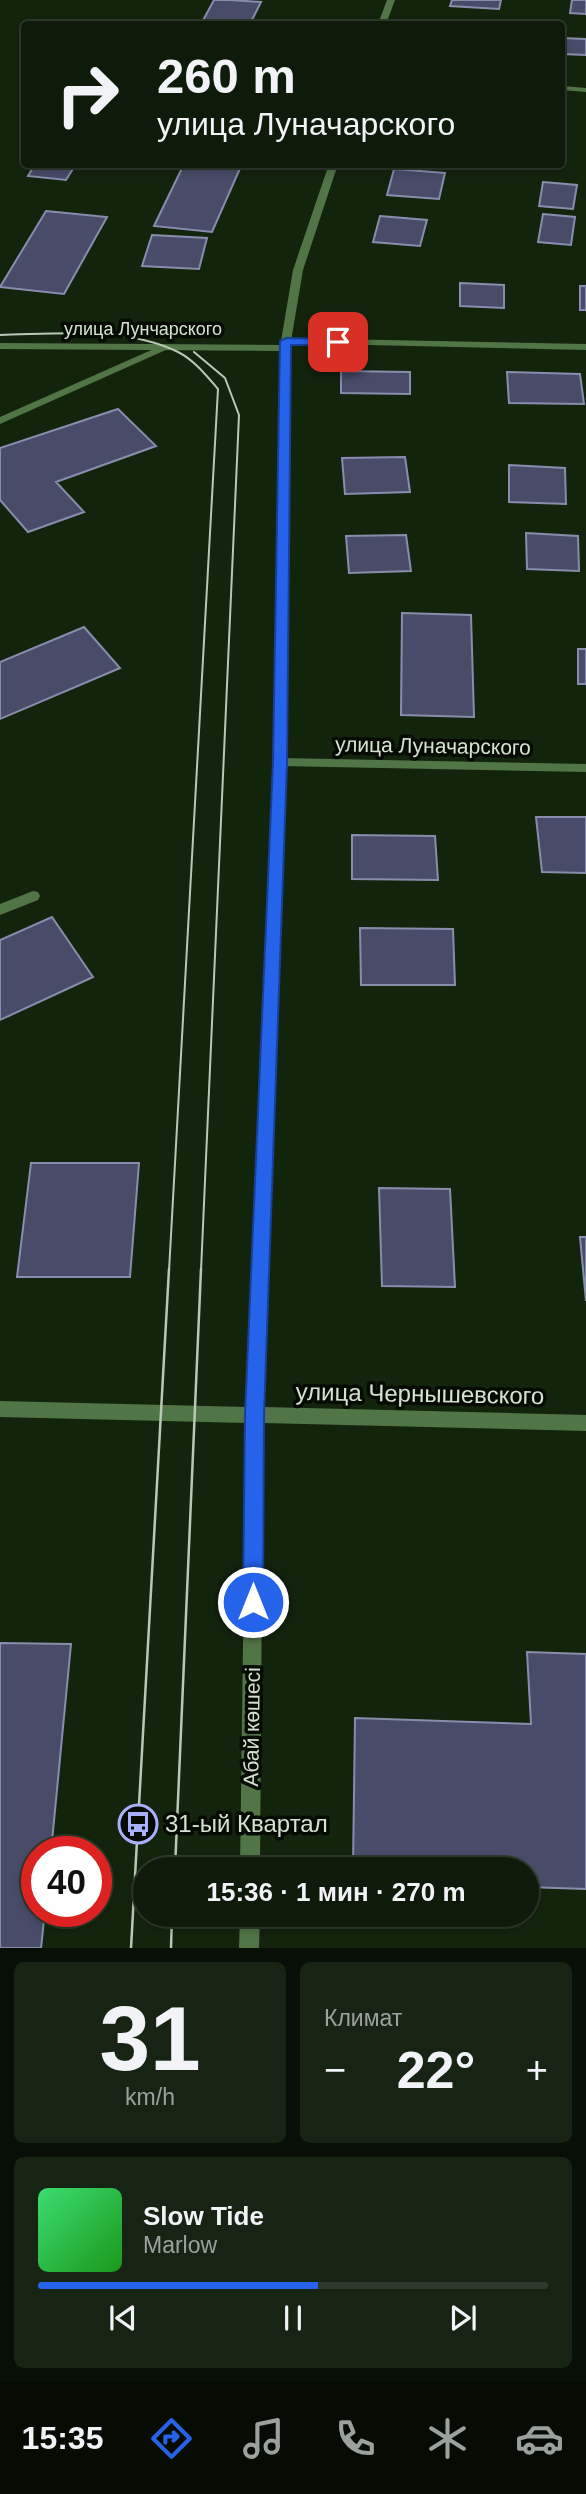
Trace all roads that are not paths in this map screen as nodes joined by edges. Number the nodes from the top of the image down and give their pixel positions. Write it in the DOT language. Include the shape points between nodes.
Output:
graph roads {
  1 [pos="391,0"];
  2 [pos="383,21"];
  3 [pos="565,88"];
  4 [pos="586,90"];
  5 [pos="333,168"];
  6 [pos="286,345"];
  7 [pos="0,346"];
  8 [pos="164,347"];
  9 [pos="586,347"];
  10 [pos="0,421"];
  11 [pos="280,762"];
  12 [pos="586,768"];
  13 [pos="33,896"];
  14 [pos="0,910"];
  15 [pos="0,1409"];
  16 [pos="255,1415"];
  17 [pos="586,1423"];
  18 [pos="250,1857"];
  19 [pos="250,1927"];
  20 [pos="249,1948"];
  1 -- 2 [label="street"];
  3 -- 4 [label="street"];
  5 -- 6 [label="street, Абай көшесі" via="298,270"];
  6 -- 8 [label="street, улица Лунчарского"];
  6 -- 9 [label="street"];
  6 -- 11 [label="street, Абай көшесі"];
  7 -- 8 [label="street, улица Лунчарского"];
  8 -- 10 [label="street"];
  11 -- 12 [label="street, улица Луначарского"];
  11 -- 16 [label="street, Абай көшесі"];
  13 -- 14 [label="street"];
  15 -- 16 [label="street, улица Чернышевского"];
  16 -- 17 [label="street, улица Чернышевского"];
  16 -- 18 [label="street, Абай көшесі"];
  19 -- 20 [label="street"];
}
